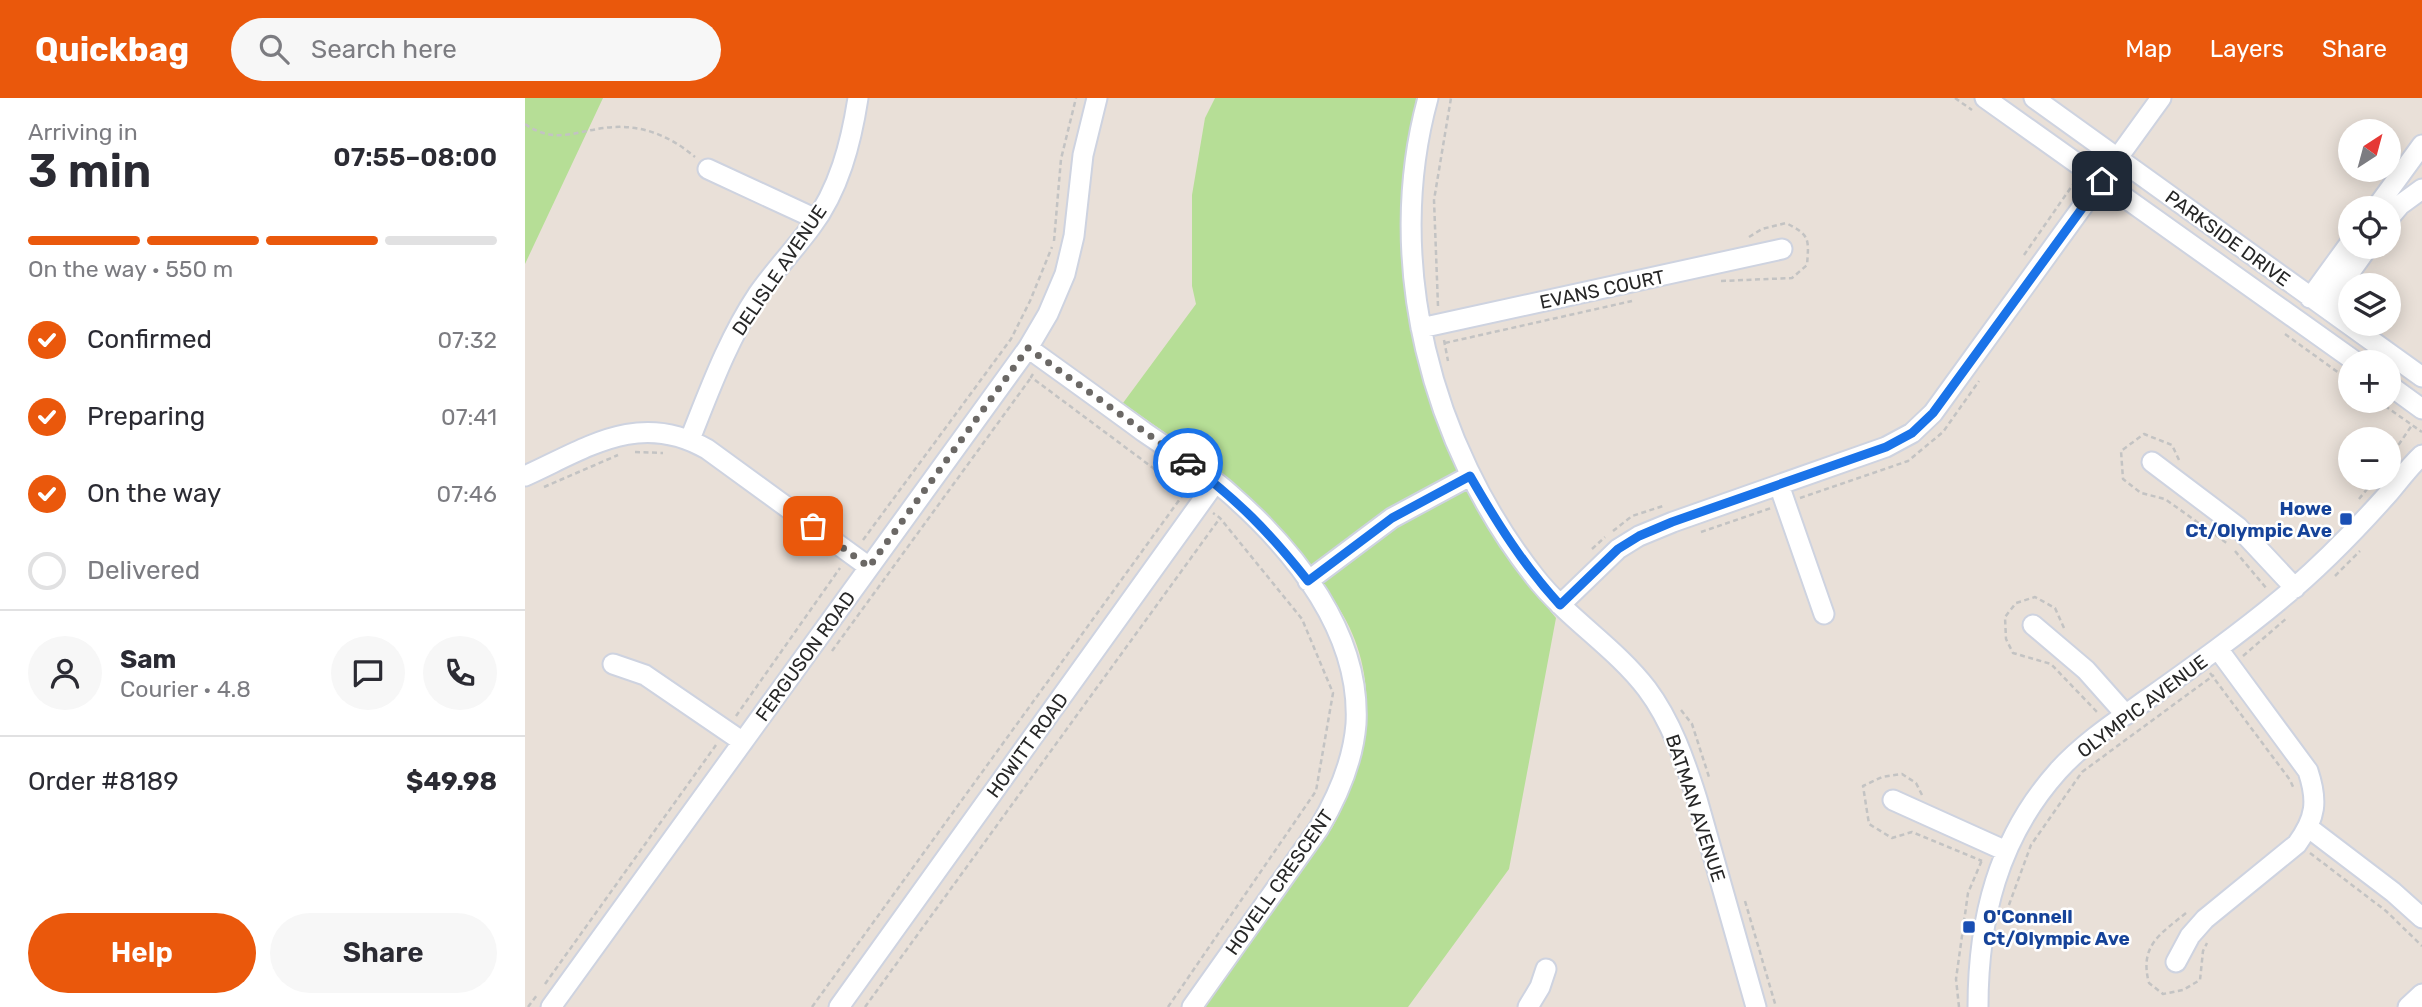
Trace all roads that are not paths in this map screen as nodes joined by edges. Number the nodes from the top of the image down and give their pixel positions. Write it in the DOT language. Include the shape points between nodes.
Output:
graph roads {
  1 [pos="858,98"];
  2 [pos="1097,98"];
  3 [pos="1427,98"];
  4 [pos="1985,98"];
  5 [pos="2034,98"];
  6 [pos="2161,98"];
  7 [pos="2422,145"];
  8 [pos="2118,159"];
  9 [pos="708,169"];
  10 [pos="2401,174"];
  11 [pos="2102,181"];
  12 [pos="2401,181"];
  13 [pos="2418,191"];
  14 [pos="2401,207"];
  15 [pos="816,219"];
  16 [pos="1783,249"];
  17 [pos="2341,259"];
  18 [pos="2357,259"];
  19 [pos="2318,303"];
  20 [pos="2302,324"];
  21 [pos="1421,328"];
  22 [pos="2339,350"];
  23 [pos="1035,353"];
  24 [pos="2422,377"];
  25 [pos="2401,402"];
  26 [pos="2419,425"];
  27 [pos="690,439"];
  28 [pos="2416,460"];
  29 [pos="2152,462"];
  30 [pos="1470,476"];
  31 [pos="531,483"];
  32 [pos="1215,483"];
  33 [pos="1783,494"];
  34 [pos="880,562"];
  35 [pos="1308,581"];
  36 [pos="2295,588"];
  37 [pos="1560,605"];
  38 [pos="1824,614"];
  39 [pos="2032,625"];
  40 [pos="2218,649"];
  41 [pos="613,664"];
  42 [pos="2126,715"];
  43 [pos="743,742"];
  44 [pos="1893,800"];
  45 [pos="2315,833"];
  46 [pos="2006,851"];
  47 [pos="2422,918"];
  48 [pos="2176,962"];
  49 [pos="1546,969"];
  50 [pos="2422,994"];
  51 [pos="543,1001"];
  52 [pos="839,1007"];
  53 [pos="1192,1007"];
  54 [pos="1528,1007"];
  55 [pos="1756,1007"];
  56 [pos="1977,1007"];
  57 [pos="2408,1007"];
  1 -- 15 [label="street, DELISLE AVENUE" via="843,164"];
  2 -- 23 [label="street, FERGUSON ROAD" via="1083,155 1065,274"];
  3 -- 21 [label="street, BATMAN AVENUE" via="1412,203"];
  4 -- 11 [label="street, PARKSIDE DRIVE"];
  5 -- 8 [label="street, PARKSIDE DRIVE"];
  6 -- 8 [label="street"];
  7 -- 10 [label="street"];
  8 -- 11 [label="street"];
  8 -- 19 [label="street, PARKSIDE DRIVE"];
  9 -- 15 [label="street"];
  11 -- 20 [label="street, PARKSIDE DRIVE"];
  11 -- 33 [label="street" via="1933,413 1912,433"];
  12 -- 13 [label="street"];
  13 -- 14 [label="street"];
  15 -- 27 [label="street, DELISLE AVENUE" via="758,293 735,332"];
  16 -- 21 [label="street, EVANS COURT"];
  17 -- 19 [label="street"];
  18 -- 19 [label="street"];
  19 -- 20 [label="street"];
  19 -- 24 [label="street, PARKSIDE DRIVE"];
  20 -- 22 [label="street, PARKSIDE DRIVE"];
  21 -- 30 [label="street, BATMAN AVENUE" via="1451,436"];
  23 -- 32 [label="street, HOVELL CRESCENT"];
  23 -- 34 [label="street, FERGUSON ROAD"];
  25 -- 26 [label="street"];
  26 -- 28 [label="street, OLYMPIC AVENUE"];
  27 -- 31 [label="street" via="639,431 611,438"];
  27 -- 34 [label="street"];
  28 -- 36 [label="street, OLYMPIC AVENUE"];
  29 -- 36 [label="street" via="2238,527"];
  30 -- 35 [label="street" via="1392,518"];
  30 -- 37 [label="street, BATMAN AVENUE" via="1510,544"];
  32 -- 35 [label="street, HOVELL CRESCENT" via="1266,530"];
  32 -- 52 [label="street, HOWITT ROAD" via="1192,498"];
  33 -- 37 [label="street" via="1672,522 1639,536 1618,549"];
  33 -- 38 [label="street"];
  34 -- 43 [label="street, FERGUSON ROAD"];
  35 -- 53 [label="street, HOVELL CRESCENT" via="1329,611 1350,664 1356,723 1352,751 1343,783 1319,828"];
  36 -- 40 [label="street, OLYMPIC AVENUE"];
  37 -- 55 [label="street, BATMAN AVENUE" via="1647,689 1668,724 1687,766"];
  39 -- 42 [label="street" via="2086,670"];
  40 -- 42 [label="street, OLYMPIC AVENUE" via="2207,668"];
  40 -- 45 [label="street" via="2308,771 2314,788"];
  41 -- 43 [label="street" via="645,675"];
  42 -- 46 [label="street, OLYMPIC AVENUE" via="2058,771 2027,812"];
  43 -- 51 [label="street, FERGUSON ROAD"];
  44 -- 46 [label="street"];
  45 -- 47 [label="street"];
  45 -- 48 [label="street" via="2206,919"];
  46 -- 56 [label="street, OLYMPIC AVENUE" via="1985,915"];
  49 -- 54 [label="street"];
  50 -- 57 [label="street"];
}
